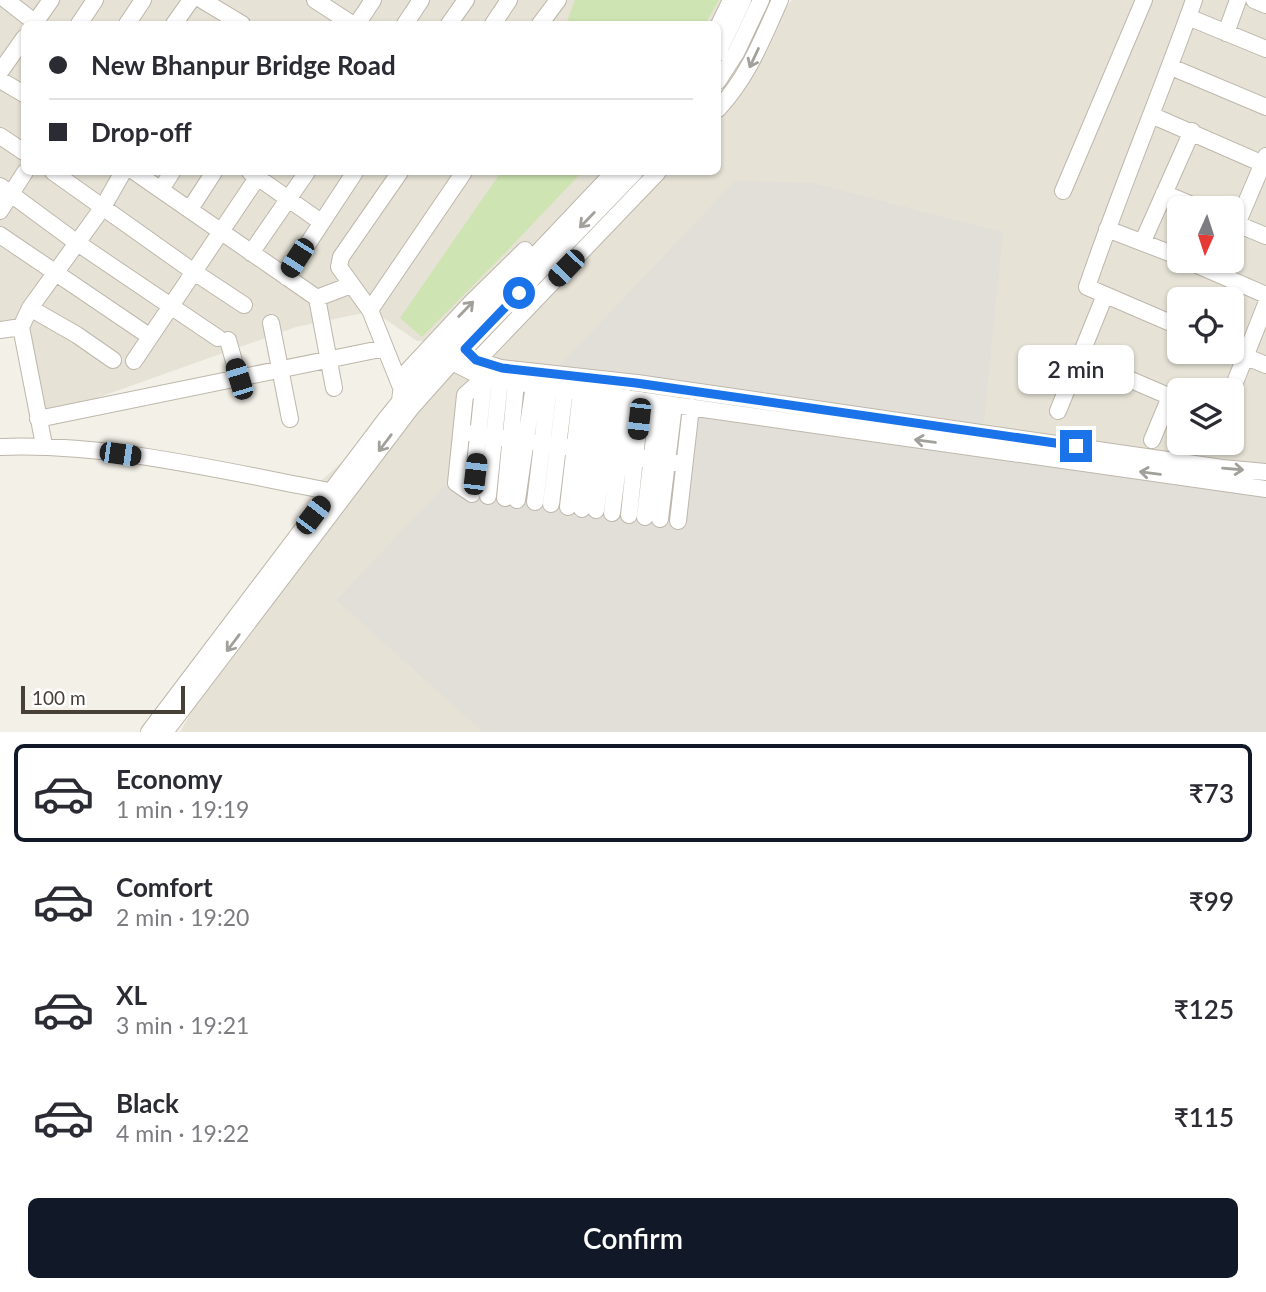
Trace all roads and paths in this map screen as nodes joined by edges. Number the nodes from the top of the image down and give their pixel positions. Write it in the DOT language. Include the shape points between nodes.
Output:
graph roads {
  1 [pos="51,0"];
  2 [pos="95,0"];
  3 [pos="143,0"];
  4 [pos="191,0"];
  5 [pos="202,0"];
  6 [pos="373,0"];
  7 [pos="421,0"];
  8 [pos="466,0"];
  9 [pos="509,0"];
  10 [pos="558,0"];
  11 [pos="731,0"];
  12 [pos="743,0"];
  13 [pos="761,0"];
  14 [pos="780,0"];
  15 [pos="1144,0"];
  16 [pos="1194,0"];
  17 [pos="1238,0"];
  18 [pos="1254,0"];
  19 [pos="8,2"];
  20 [pos="323,2"];
  21 [pos="1266,5"];
  22 [pos="0,17"];
  23 [pos="1188,17"];
  24 [pos="224,20"];
  25 [pos="31,21"];
  26 [pos="37,21"];
  27 [pos="81,21"];
  28 [pos="129,21"];
  29 [pos="176,21"];
  30 [pos="351,21"];
  31 [pos="357,21"];
  32 [pos="407,21"];
  33 [pos="451,21"];
  34 [pos="495,21"];
  35 [pos="542,21"];
  36 [pos="721,23"];
  37 [pos="741,23"];
  38 [pos="1226,33"];
  39 [pos="21,42"];
  40 [pos="721,49"];
  41 [pos="1266,49"];
  42 [pos="1171,67"];
  43 [pos="0,72"];
  44 [pos="721,73"];
  45 [pos="0,80"];
  46 [pos="21,92"];
  47 [pos="721,106"];
  48 [pos="1266,107"];
  49 [pos="1151,115"];
  50 [pos="1192,131"];
  51 [pos="0,136"];
  52 [pos="21,150"];
  53 [pos="1264,160"];
  54 [pos="22,175"];
  55 [pos="56,175"];
  56 [pos="121,175"];
  57 [pos="140,175"];
  58 [pos="170,175"];
  59 [pos="212,175"];
  60 [pos="255,175"];
  61 [pos="258,175"];
  62 [pos="305,175"];
  63 [pos="353,175"];
  64 [pos="398,175"];
  65 [pos="462,175"];
  66 [pos="599,175"];
  67 [pos="611,175"];
  68 [pos="632,175"];
  69 [pos="655,175"];
  70 [pos="162,188"];
  71 [pos="6,190"];
  72 [pos="1063,191"];
  73 [pos="1164,193"];
  74 [pos="1171,196"];
  75 [pos="288,199"];
  76 [pos="1244,202"];
  77 [pos="103,207"];
  78 [pos="190,209"];
  79 [pos="0,211"];
  80 [pos="321,222"];
  81 [pos="1244,227"];
  82 [pos="1107,229"];
  83 [pos="221,232"];
  84 [pos="0,235"];
  85 [pos="1266,236"];
  86 [pos="1143,241"];
  87 [pos="76,242"];
  88 [pos="1167,251"];
  89 [pos="251,253"];
  90 [pos="194,272"];
  91 [pos="56,273"];
  92 [pos="1216,273"];
  93 [pos="286,277"];
  94 [pos="351,285"];
  95 [pos="1105,295"];
  96 [pos="1266,295"];
  97 [pos="317,298"];
  98 [pos="1266,304"];
  99 [pos="244,305"];
  100 [pos="172,306"];
  101 [pos="30,308"];
  102 [pos="370,310"];
  103 [pos="1167,321"];
  104 [pos="271,323"];
  105 [pos="22,327"];
  106 [pos="0,330"];
  107 [pos="149,336"];
  108 [pos="1244,345"];
  109 [pos="385,348"];
  110 [pos="454,352"];
  111 [pos="1244,356"];
  112 [pos="1080,358"];
  113 [pos="113,360"];
  114 [pos="328,360"];
  115 [pos="134,361"];
  116 [pos="1266,365"];
  117 [pos="281,371"];
  118 [pos="239,379"];
  119 [pos="500,380"];
  120 [pos="334,388"];
  121 [pos="400,393"];
  122 [pos="588,393"];
  123 [pos="1167,396"];
  124 [pos="674,405"];
  125 [pos="1058,411"];
  126 [pos="1167,413"];
  127 [pos="38,419"];
  128 [pos="290,419"];
  129 [pos="461,432"];
  130 [pos="518,440"];
  131 [pos="1152,440"];
  132 [pos="44,445"];
  133 [pos="0,447"];
  134 [pos="605,452"];
  135 [pos="659,460"];
  136 [pos="684,464"];
  137 [pos="1199,472"];
  138 [pos="1266,472"];
  139 [pos="1266,489"];
  140 [pos="329,494"];
  141 [pos="488,496"];
  142 [pos="511,499"];
  143 [pos="543,503"];
  144 [pos="613,513"];
  145 [pos="678,521"];
  146 [pos="149,732"];
  147 [pos="165,732"];
  1 -- 26 [label="street"];
  2 -- 27 [label="street"];
  3 -- 28 [label="street"];
  4 -- 29 [label="street"];
  5 -- 24 [label="street"];
  6 -- 31 [label="street"];
  7 -- 32 [label="street"];
  8 -- 33 [label="street"];
  9 -- 34 [label="street"];
  10 -- 35 [label="street"];
  11 -- 36 [label="street"];
  12 -- 37 [label="street"];
  13 -- 37 [label="street"];
  14 -- 47 [label="street, one-way" via="752,63"];
  15 -- 72 [label="street"];
  16 -- 23 [label="street"];
  17 -- 38 [label="street"];
  18 -- 21 [label="street"];
  19 -- 22 [label="street"];
  19 -- 25 [label="street"];
  20 -- 30 [label="street"];
  23 -- 38 [label="street"];
  23 -- 42 [label="street"];
  37 -- 40 [label="street"];
  37 -- 44 [label="street"];
  38 -- 41 [label="street"];
  39 -- 43 [label="street"];
  42 -- 48 [label="street"];
  42 -- 49 [label="street"];
  45 -- 46 [label="street"];
  49 -- 50 [label="street"];
  49 -- 82 [label="street"];
  50 -- 53 [label="street"];
  50 -- 73 [label="street"];
  51 -- 52 [label="street"];
  53 -- 76 [label="street"];
  54 -- 71 [label="street"];
  55 -- 77 [label="street"];
  56 -- 77 [label="street"];
  57 -- 70 [label="street"];
  58 -- 70 [label="street"];
  59 -- 78 [label="street"];
  60 -- 83 [label="street"];
  61 -- 75 [label="street"];
  62 -- 75 [label="street"];
  63 -- 80 [label="street"];
  64 -- 94 [label="street" via="341,257 339,267"];
  65 -- 102 [label="street"];
  110 -- 66 [label="street, one-way"];
  67 -- 110 [label="street"];
  68 -- 110 [label="street, one-way"];
  69 -- 110 [label="street"];
  70 -- 78 [label="street"];
  71 -- 79 [label="street"];
  71 -- 87 [label="street"];
  73 -- 74 [label="street"];
  73 -- 86 [label="street"];
  75 -- 80 [label="street"];
  75 -- 89 [label="street"];
  77 -- 87 [label="street"];
  77 -- 90 [label="street"];
  78 -- 83 [label="street"];
  80 -- 93 [label="street"];
  81 -- 85 [label="street"];
  82 -- 86 [label="street"];
  82 -- 95 [label="street" via="1087,287"];
  83 -- 89 [label="street"];
  83 -- 90 [label="street"];
  84 -- 91 [label="street"];
  86 -- 88 [label="street"];
  87 -- 91 [label="street"];
  87 -- 100 [label="street"];
  89 -- 93 [label="street"];
  90 -- 99 [label="street"];
  90 -- 100 [label="street"];
  91 -- 101 [label="street"];
  91 -- 107 [label="street"];
  92 -- 96 [label="street"];
  93 -- 97 [label="street"];
  94 -- 97 [label="street"];
  94 -- 102 [label="street"];
  95 -- 103 [label="street"];
  95 -- 112 [label="street"];
  97 -- 114 [label="street"];
  98 -- 108 [label="street"];
  100 -- 107 [label="street"];
  100 -- 118 [label="street" via="223,339"];
  101 -- 105 [label="street"];
  101 -- 113 [label="street"];
  102 -- 109 [label="street"];
  104 -- 117 [label="street"];
  105 -- 106 [label="street"];
  105 -- 127 [label="street"];
  107 -- 115 [label="street"];
  109 -- 114 [label="street"];
  109 -- 121 [label="street"];
  110 -- 119 [label="street"];
  110 -- 121 [label="street"];
  110 -- 137 [label="street" via="502,368 636,383"];
  110 -- 147 [label="street, one-way"];
  111 -- 116 [label="street"];
  112 -- 123 [label="street"];
  112 -- 125 [label="street"];
  114 -- 117 [label="street"];
  114 -- 120 [label="street"];
  117 -- 118 [label="street"];
  117 -- 128 [label="street"];
  118 -- 127 [label="street"];
  119 -- 122 [label="street"];
  119 -- 129 [label="street" via="464,395"];
  119 -- 130 [label="street"];
  119 -- 130 [label="street"];
  121 -- 140 [label="street"];
  122 -- 124 [label="street"];
  122 -- 130 [label="street"];
  122 -- 130 [label="street"];
  122 -- 134 [label="street"];
  122 -- 134 [label="street"];
  122 -- 134 [label="street"];
  124 -- 135 [label="street"];
  124 -- 136 [label="street"];
  137 -- 124 [label="street, one-way"];
  126 -- 131 [label="street"];
  127 -- 132 [label="street"];
  129 -- 130 [label="street"];
  129 -- 130 [label="street" via="456,483 472,494"];
  130 -- 134 [label="street"];
  130 -- 141 [label="street"];
  130 -- 142 [label="street"];
  130 -- 143 [label="street"];
  132 -- 133 [label="street"];
  132 -- 140 [label="street" via="167,461"];
  134 -- 135 [label="street"];
  134 -- 144 [label="street"];
  134 -- 144 [label="street"];
  134 -- 144 [label="street"];
  135 -- 136 [label="street"];
  135 -- 144 [label="street"];
  136 -- 145 [label="street"];
  137 -- 138 [label="street, one-way"];
  137 -- 139 [label="street"];
  140 -- 146 [label="street"];
}
